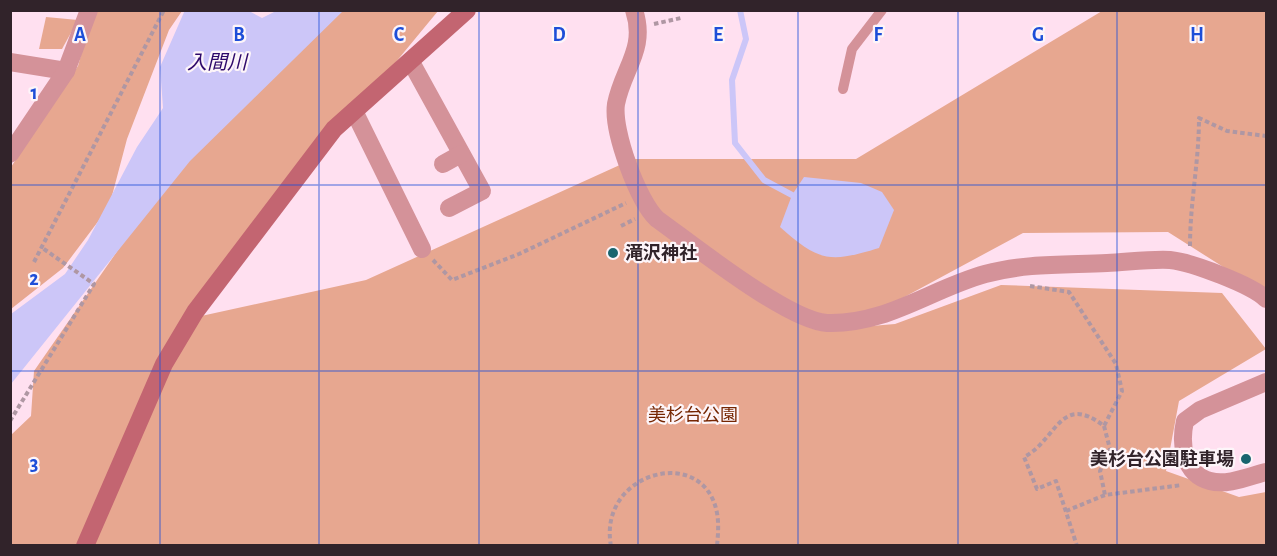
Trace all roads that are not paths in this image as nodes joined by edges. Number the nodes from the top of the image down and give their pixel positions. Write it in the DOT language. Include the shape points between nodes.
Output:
graph roads {
  1 [pos="89,10"];
  2 [pos="467,10"];
  3 [pos="882,10"];
  4 [pos="637,19"];
  5 [pos="10,62"];
  6 [pos="411,62"];
  7 [pos="66,71"];
  8 [pos="843,89"];
  9 [pos="354,111"];
  10 [pos="10,154"];
  11 [pos="461,154"];
  12 [pos="443,164"];
  13 [pos="449,208"];
  14 [pos="422,249"];
  15 [pos="1266,299"];
  16 [pos="1266,382"];
  17 [pos="1266,472"];
  18 [pos="84,546"];
  1 -- 7 [label="street"];
  2 -- 6 [label="street"];
  3 -- 8 [label="lane" via="852,50"];
  4 -- 15 [label="street" via="636,52 616,105 617,128 644,203 657,219 784,307 824,323 866,320 907,307 953,285 1026,266 1172,260 1213,272"];
  5 -- 7 [label="street"];
  6 -- 9 [label="street"];
  6 -- 11 [label="street"];
  7 -- 10 [label="street"];
  9 -- 14 [label="street"];
  9 -- 18 [label="street" via="334,129 195,312 164,364"];
  11 -- 12 [label="street"];
  11 -- 13 [label="street" via="482,191"];
  16 -- 17 [label="street" via="1200,410 1185,421 1182,443 1184,457 1210,481"];
}
